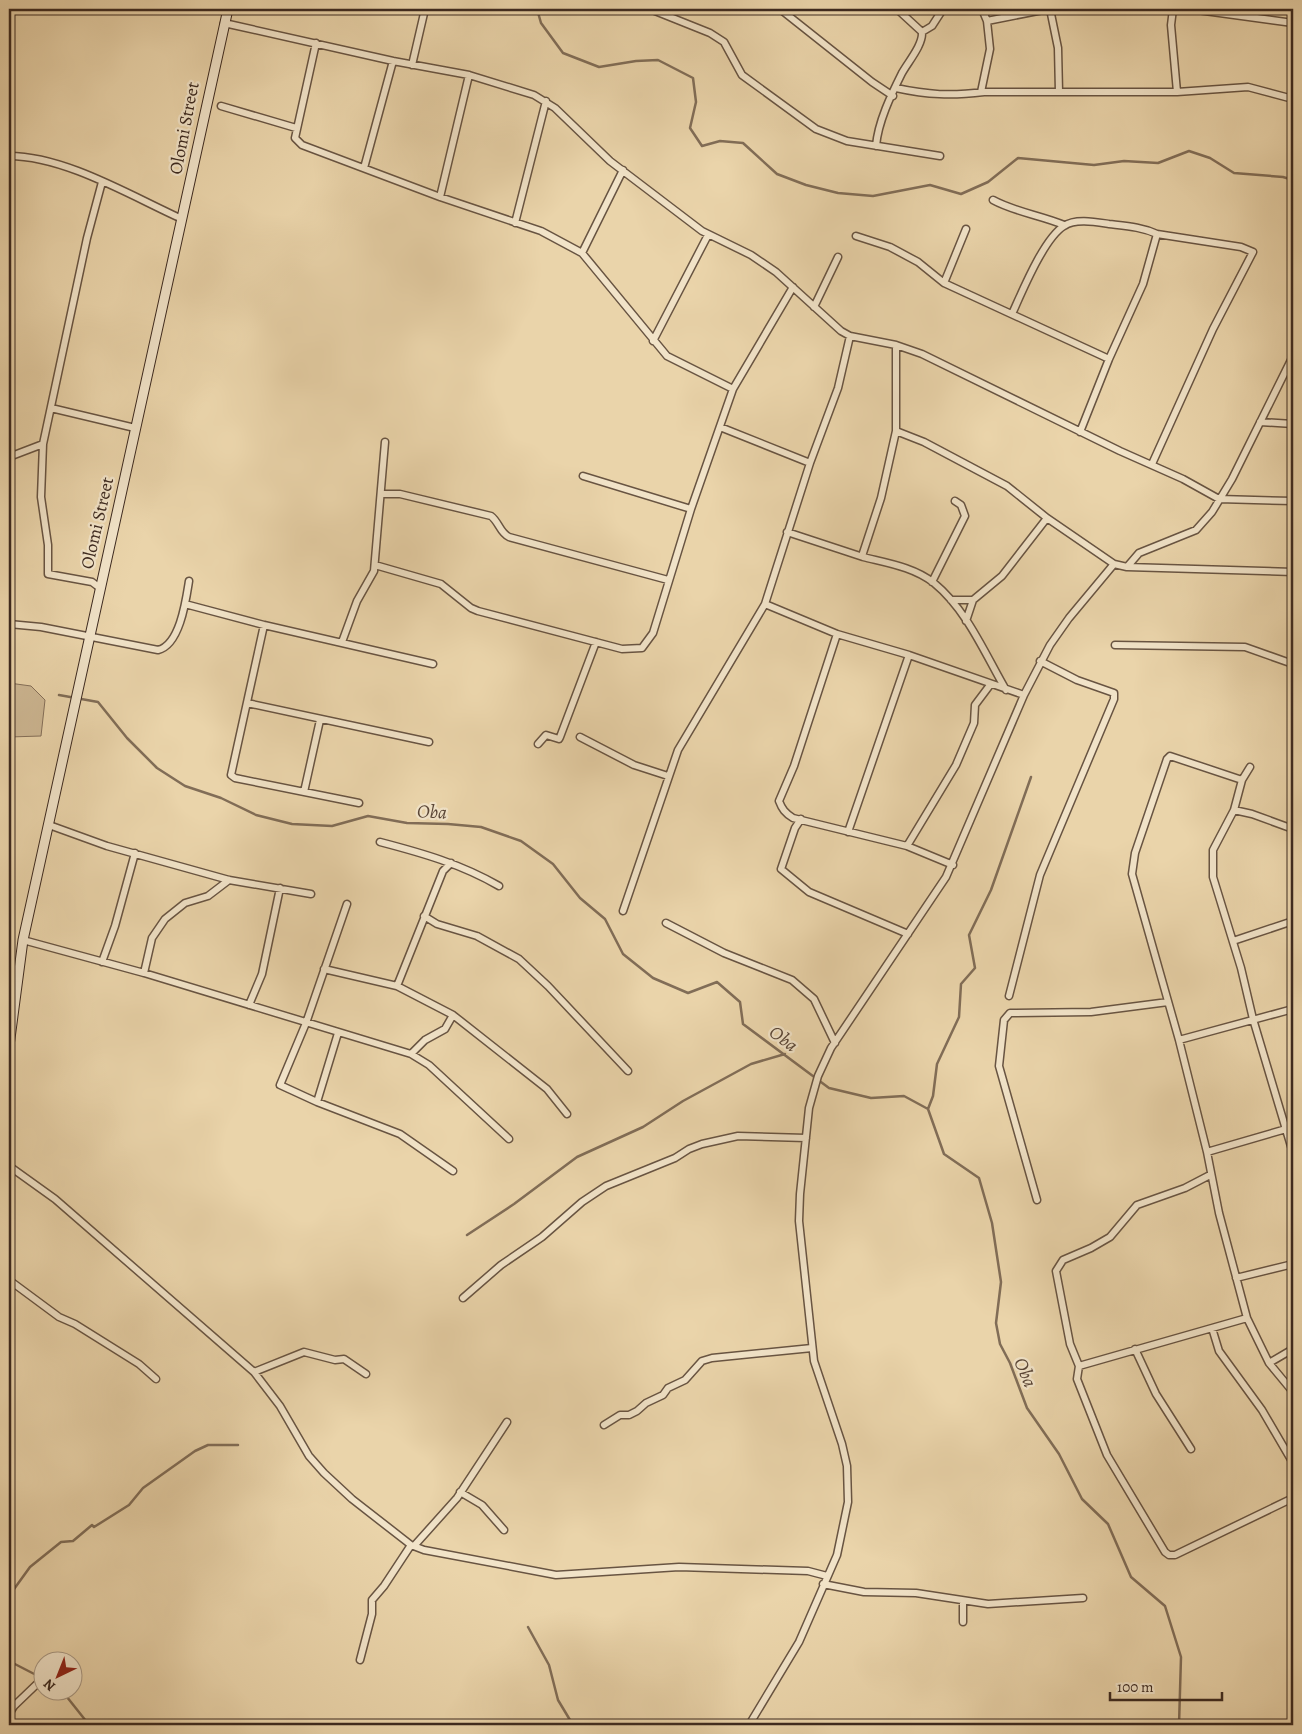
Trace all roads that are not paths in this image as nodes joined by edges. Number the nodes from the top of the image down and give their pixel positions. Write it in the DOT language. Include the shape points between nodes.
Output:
graph roads {
  1 [pos="228,9"];
  2 [pos="425,9"];
  3 [pos="650,9"];
  4 [pos="780,9"];
  5 [pos="897,9"];
  6 [pos="943,9"];
  7 [pos="982,9"];
  8 [pos="1049,9"];
  9 [pos="1173,9"];
  10 [pos="1190,9"];
  11 [pos="987,21"];
  12 [pos="224,23"];
  13 [pos="1293,23"];
  14 [pos="922,32"];
  15 [pos="316,43"];
  16 [pos="393,61"];
  17 [pos="412,65"];
  18 [pos="470,75"];
  19 [pos="896,88"];
  20 [pos="981,92"];
  21 [pos="1059,92"];
  22 [pos="1177,92"];
  23 [pos="893,96"];
  24 [pos="1293,99"];
  25 [pos="546,101"];
  26 [pos="221,106"];
  27 [pos="296,128"];
  28 [pos="876,146"];
  29 [pos="9,156"];
  30 [pos="940,156"];
  31 [pos="364,168"];
  32 [pos="623,170"];
  33 [pos="102,182"];
  34 [pos="440,197"];
  35 [pos="992,200"];
  36 [pos="182,220"];
  37 [pos="515,223"];
  38 [pos="1064,225"];
  39 [pos="966,229"];
  40 [pos="1157,234"];
  41 [pos="708,235"];
  42 [pos="856,236"];
  43 [pos="582,252"];
  44 [pos="838,257"];
  45 [pos="944,283"];
  46 [pos="793,287"];
  47 [pos="814,307"];
  48 [pos="1012,314"];
  49 [pos="850,336"];
  50 [pos="654,341"];
  51 [pos="896,345"];
  52 [pos="1293,356"];
  53 [pos="1109,359"];
  54 [pos="733,388"];
  55 [pos="51,408"];
  56 [pos="1260,422"];
  57 [pos="1293,424"];
  58 [pos="720,427"];
  59 [pos="135,428"];
  60 [pos="896,431"];
  61 [pos="1080,432"];
  62 [pos="385,442"];
  63 [pos="43,444"];
  64 [pos="9,458"];
  65 [pos="810,463"];
  66 [pos="1152,464"];
  67 [pos="583,476"];
  68 [pos="382,494"];
  69 [pos="1219,499"];
  70 [pos="955,501"];
  71 [pos="1293,501"];
  72 [pos="690,510"];
  73 [pos="1048,518"];
  74 [pos="787,532"];
  75 [pos="862,556"];
  76 [pos="1114,564"];
  77 [pos="375,565"];
  78 [pos="1127,566"];
  79 [pos="1293,572"];
  80 [pos="668,580"];
  81 [pos="190,581"];
  82 [pos="932,582"];
  83 [pos="100,588"];
  84 [pos="951,600"];
  85 [pos="973,600"];
  86 [pos="185,604"];
  87 [pos="765,604"];
  88 [pos="966,621"];
  89 [pos="9,624"];
  90 [pos="264,625"];
  91 [pos="837,634"];
  92 [pos="90,636"];
  93 [pos="342,642"];
  94 [pos="596,642"];
  95 [pos="1115,645"];
  96 [pos="909,655"];
  97 [pos="1040,661"];
  98 [pos="433,664"];
  99 [pos="1293,664"];
  100 [pos="990,685"];
  101 [pos="1006,690"];
  102 [pos="1024,695"];
  103 [pos="247,703"];
  104 [pos="320,720"];
  105 [pos="580,737"];
  106 [pos="429,742"];
  107 [pos="538,744"];
  108 [pos="1250,767"];
  109 [pos="668,776"];
  110 [pos="1242,780"];
  111 [pos="304,792"];
  112 [pos="359,803"];
  113 [pos="1234,810"];
  114 [pos="801,819"];
  115 [pos="49,826"];
  116 [pos="1293,829"];
  117 [pos="848,832"];
  118 [pos="380,842"];
  119 [pos="907,846"];
  120 [pos="135,853"];
  121 [pos="451,863"];
  122 [pos="953,865"];
  123 [pos="229,880"];
  124 [pos="499,886"];
  125 [pos="280,888"];
  126 [pos="311,894"];
  127 [pos="347,904"];
  128 [pos="623,911"];
  129 [pos="424,916"];
  130 [pos="1293,921"];
  131 [pos="666,923"];
  132 [pos="908,934"];
  133 [pos="23,940"];
  134 [pos="1233,941"];
  135 [pos="102,962"];
  136 [pos="324,969"];
  137 [pos="144,973"];
  138 [pos="397,986"];
  139 [pos="1009,996"];
  140 [pos="1168,1002"];
  141 [pos="250,1005"];
  142 [pos="1293,1009"];
  143 [pos="453,1014"];
  144 [pos="1253,1019"];
  145 [pos="306,1023"];
  146 [pos="338,1033"];
  147 [pos="1180,1040"];
  148 [pos="835,1043"];
  149 [pos="9,1046"];
  150 [pos="411,1054"];
  151 [pos="628,1071"];
  152 [pos="317,1102"];
  153 [pos="567,1114"];
  154 [pos="1293,1127"];
  155 [pos="1286,1129"];
  156 [pos="806,1138"];
  157 [pos="509,1139"];
  158 [pos="1207,1152"];
  159 [pos="1293,1153"];
  160 [pos="9,1166"];
  161 [pos="453,1171"];
  162 [pos="1210,1175"];
  163 [pos="1037,1200"];
  164 [pos="1293,1264"];
  165 [pos="1236,1278"];
  166 [pos="9,1280"];
  167 [pos="463,1298"];
  168 [pos="1248,1318"];
  169 [pos="1212,1328"];
  170 [pos="812,1348"];
  171 [pos="1135,1349"];
  172 [pos="1293,1349"];
  173 [pos="1269,1363"];
  174 [pos="1079,1366"];
  175 [pos="254,1372"];
  176 [pos="366,1374"];
  177 [pos="156,1379"];
  178 [pos="1293,1392"];
  179 [pos="507,1422"];
  180 [pos="604,1425"];
  181 [pos="1191,1449"];
  182 [pos="1293,1463"];
  183 [pos="460,1492"];
  184 [pos="1293,1498"];
  185 [pos="504,1530"];
  186 [pos="413,1546"];
  187 [pos="827,1576"];
  188 [pos="823,1584"];
  189 [pos="1082,1598"];
  190 [pos="962,1601"];
  191 [pos="963,1622"];
  192 [pos="360,1660"];
  193 [pos="32,1689"];
  194 [pos="9,1714"];
  195 [pos="749,1725"];
  1 -- 12 [label="main road, Olomi Street"];
  2 -- 17 [label="street"];
  3 -- 28 [label="street" via="710,33 724,42 742,75 816,130 847,141"];
  4 -- 23 [label="street"];
  5 -- 14 [label="street"];
  6 -- 14 [label="street" via="932,26"];
  7 -- 11 [label="street"];
  8 -- 11 [label="street"];
  8 -- 21 [label="street" via="1058,48"];
  9 -- 22 [label="street" via="1171,25"];
  10 -- 13 [label="street"];
  11 -- 20 [label="street" via="990,49"];
  12 -- 15 [label="street"];
  12 -- 36 [label="main road, Olomi Street"];
  14 -- 19 [label="street"];
  15 -- 16 [label="street"];
  15 -- 27 [label="street"];
  16 -- 17 [label="street"];
  16 -- 31 [label="street"];
  17 -- 18 [label="street"];
  18 -- 25 [label="street"];
  18 -- 34 [label="street"];
  19 -- 20 [label="street" via="931,95"];
  19 -- 23 [label="street"];
  20 -- 21 [label="street"];
  21 -- 22 [label="street"];
  22 -- 24 [label="street" via="1248,88"];
  23 -- 28 [label="street"];
  25 -- 32 [label="street"];
  25 -- 37 [label="street"];
  26 -- 27 [label="street"];
  27 -- 31 [label="street" via="295,138 302,145"];
  28 -- 30 [label="street"];
  29 -- 33 [label="street" via="22,156 66,168"];
  31 -- 34 [label="street"];
  32 -- 41 [label="street"];
  32 -- 43 [label="street"];
  33 -- 36 [label="street"];
  33 -- 55 [label="street"];
  34 -- 37 [label="street"];
  35 -- 38 [label="street" via="1014,211"];
  36 -- 59 [label="main road, Olomi Street"];
  37 -- 43 [label="street" via="541,231"];
  38 -- 40 [label="street" via="1096,222 1146,228"];
  38 -- 48 [label="street" via="1037,262"];
  39 -- 45 [label="street"];
  40 -- 53 [label="street" via="1143,284"];
  40 -- 66 [label="street" via="1241,246 1253,252 1213,329"];
  41 -- 46 [label="street" via="751,255"];
  41 -- 50 [label="street"];
  42 -- 45 [label="street" via="890,247 918,262"];
  43 -- 50 [label="street"];
  44 -- 47 [label="street"];
  45 -- 48 [label="street"];
  46 -- 47 [label="street"];
  46 -- 54 [label="street"];
  47 -- 49 [label="street"];
  48 -- 53 [label="street"];
  49 -- 51 [label="street"];
  49 -- 65 [label="street" via="838,388"];
  50 -- 54 [label="street" via="667,356"];
  51 -- 60 [label="street"];
  51 -- 61 [label="street" via="922,354"];
  52 -- 56 [label="street"];
  53 -- 61 [label="street"];
  54 -- 58 [label="street"];
  55 -- 59 [label="street"];
  55 -- 63 [label="street"];
  56 -- 57 [label="street"];
  56 -- 69 [label="street"];
  58 -- 65 [label="street"];
  58 -- 72 [label="street"];
  59 -- 83 [label="main road, Olomi Street"];
  60 -- 73 [label="street" via="924,442 1007,486"];
  60 -- 75 [label="street" via="881,498"];
  61 -- 66 [label="street"];
  62 -- 68 [label="street"];
  63 -- 64 [label="street"];
  63 -- 83 [label="street" via="41,497 48,545 48,574 92,582"];
  65 -- 74 [label="street"];
  66 -- 69 [label="street"];
  67 -- 72 [label="street"];
  68 -- 77 [label="street"];
  68 -- 80 [label="street" via="409,496 491,516 509,538"];
  69 -- 71 [label="street"];
  69 -- 78 [label="street" via="1196,530 1139,553"];
  70 -- 82 [label="street" via="961,505 965,516"];
  72 -- 80 [label="street"];
  73 -- 76 [label="street"];
  73 -- 85 [label="street" via="1002,576"];
  74 -- 75 [label="street"];
  74 -- 87 [label="street"];
  75 -- 82 [label="street" via="915,572"];
  76 -- 78 [label="street"];
  76 -- 97 [label="street" via="1069,618"];
  77 -- 93 [label="street"];
  77 -- 94 [label="street" via="441,584 478,611"];
  78 -- 79 [label="street"];
  80 -- 94 [label="street" via="653,633 642,648 622,649"];
  81 -- 86 [label="street"];
  82 -- 84 [label="street"];
  83 -- 92 [label="main road, Olomi Street"];
  84 -- 85 [label="street"];
  84 -- 88 [label="street"];
  85 -- 88 [label="street"];
  86 -- 90 [label="street"];
  86 -- 92 [label="street" via="173,640 164,649"];
  87 -- 91 [label="street"];
  87 -- 109 [label="street" via="678,750"];
  88 -- 101 [label="street"];
  89 -- 92 [label="street"];
  90 -- 93 [label="street"];
  90 -- 103 [label="street"];
  91 -- 96 [label="street"];
  91 -- 114 [label="street" via="794,766 779,801 784,812"];
  92 -- 115 [label="main road, Olomi Street"];
  93 -- 98 [label="street"];
  94 -- 107 [label="street" via="559,739 546,735"];
  95 -- 99 [label="street" via="1245,647"];
  96 -- 100 [label="street"];
  96 -- 117 [label="street"];
  97 -- 102 [label="street"];
  97 -- 139 [label="street" via="1077,680 1114,693 1114,699 1040,875"];
  100 -- 101 [label="street"];
  100 -- 119 [label="street" via="976,705 974,723 956,764"];
  101 -- 102 [label="street"];
  102 -- 122 [label="street"];
  103 -- 104 [label="street"];
  103 -- 111 [label="street" via="230,775"];
  104 -- 106 [label="street"];
  104 -- 111 [label="street"];
  105 -- 109 [label="street" via="634,765"];
  108 -- 110 [label="street"];
  109 -- 128 [label="street"];
  110 -- 113 [label="street"];
  110 -- 140 [label="street" via="1170,756 1135,853 1132,874"];
  111 -- 112 [label="street"];
  113 -- 116 [label="street"];
  113 -- 134 [label="street" via="1213,850 1212,862 1221,908"];
  114 -- 117 [label="street"];
  114 -- 132 [label="street" via="781,869 808,892"];
  115 -- 120 [label="street"];
  115 -- 133 [label="main road, Olomi Street"];
  117 -- 119 [label="street"];
  118 -- 121 [label="street"];
  119 -- 122 [label="street"];
  120 -- 123 [label="street"];
  120 -- 135 [label="street"];
  121 -- 124 [label="street"];
  121 -- 129 [label="street" via="443,871"];
  122 -- 132 [label="street"];
  123 -- 125 [label="street"];
  123 -- 137 [label="street" via="208,896 185,903 165,919 152,938"];
  125 -- 126 [label="street"];
  125 -- 141 [label="street" via="262,974"];
  127 -- 136 [label="street"];
  129 -- 138 [label="street"];
  129 -- 151 [label="street" via="437,924 477,936 519,959"];
  130 -- 134 [label="street"];
  131 -- 148 [label="street" via="732,956 792,980 814,999"];
  132 -- 148 [label="street"];
  133 -- 135 [label="street"];
  133 -- 149 [label="main road, Olomi Street"];
  134 -- 144 [label="street"];
  135 -- 137 [label="street"];
  136 -- 138 [label="street"];
  136 -- 145 [label="street"];
  137 -- 141 [label="street"];
  138 -- 143 [label="street"];
  140 -- 147 [label="street"];
  140 -- 163 [label="street" via="1091,1012 1010,1013 1004,1020 999,1066"];
  141 -- 145 [label="street"];
  142 -- 144 [label="street"];
  143 -- 150 [label="street" via="445,1029 425,1040"];
  143 -- 153 [label="street" via="547,1089"];
  144 -- 147 [label="street"];
  144 -- 155 [label="street"];
  145 -- 146 [label="street"];
  145 -- 152 [label="street" via="280,1085"];
  146 -- 150 [label="street"];
  146 -- 152 [label="street"];
  147 -- 158 [label="street"];
  148 -- 156 [label="street" via="823,1065 809,1108"];
  150 -- 157 [label="street" via="429,1065"];
  152 -- 161 [label="street" via="400,1134"];
  154 -- 155 [label="street"];
  155 -- 158 [label="street"];
  155 -- 159 [label="street"];
  156 -- 167 [label="street" via="738,1136 709,1142 606,1186"];
  156 -- 170 [label="street" via="799,1221"];
  158 -- 162 [label="street"];
  160 -- 175 [label="street" via="55,1199"];
  162 -- 165 [label="street"];
  162 -- 174 [label="street" via="1185,1188 1137,1205 1110,1237 1063,1260 1058,1266 1056,1279 1070,1344"];
  164 -- 165 [label="street"];
  165 -- 168 [label="street"];
  166 -- 177 [label="street" via="59,1317 139,1364"];
  168 -- 169 [label="street"];
  168 -- 173 [label="street"];
  169 -- 171 [label="street"];
  169 -- 182 [label="street" via="1219,1351 1262,1410"];
  170 -- 180 [label="street" via="702,1361 685,1380 668,1388 662,1396"];
  170 -- 187 [label="street" via="818,1378 847,1466 848,1502 838,1555"];
  171 -- 174 [label="street"];
  171 -- 181 [label="street" via="1156,1394"];
  172 -- 173 [label="street"];
  173 -- 178 [label="street"];
  174 -- 184 [label="street" via="1076,1379 1106,1455 1164,1552 1175,1555"];
  175 -- 176 [label="street" via="304,1352 335,1360 344,1359"];
  175 -- 186 [label="street" via="280,1406 309,1456 324,1473"];
  179 -- 183 [label="street"];
  183 -- 185 [label="street" via="482,1505"];
  183 -- 186 [label="street"];
  186 -- 187 [label="street" via="556,1575 679,1567 808,1570"];
  186 -- 192 [label="street" via="372,1600 372,1614"];
  187 -- 188 [label="street"];
  188 -- 190 [label="street" via="864,1592 923,1594"];
  188 -- 195 [label="street" via="799,1642"];
  189 -- 190 [label="street" via="1009,1604"];
  190 -- 191 [label="street"];
  193 -- 194 [label="street"];
}
